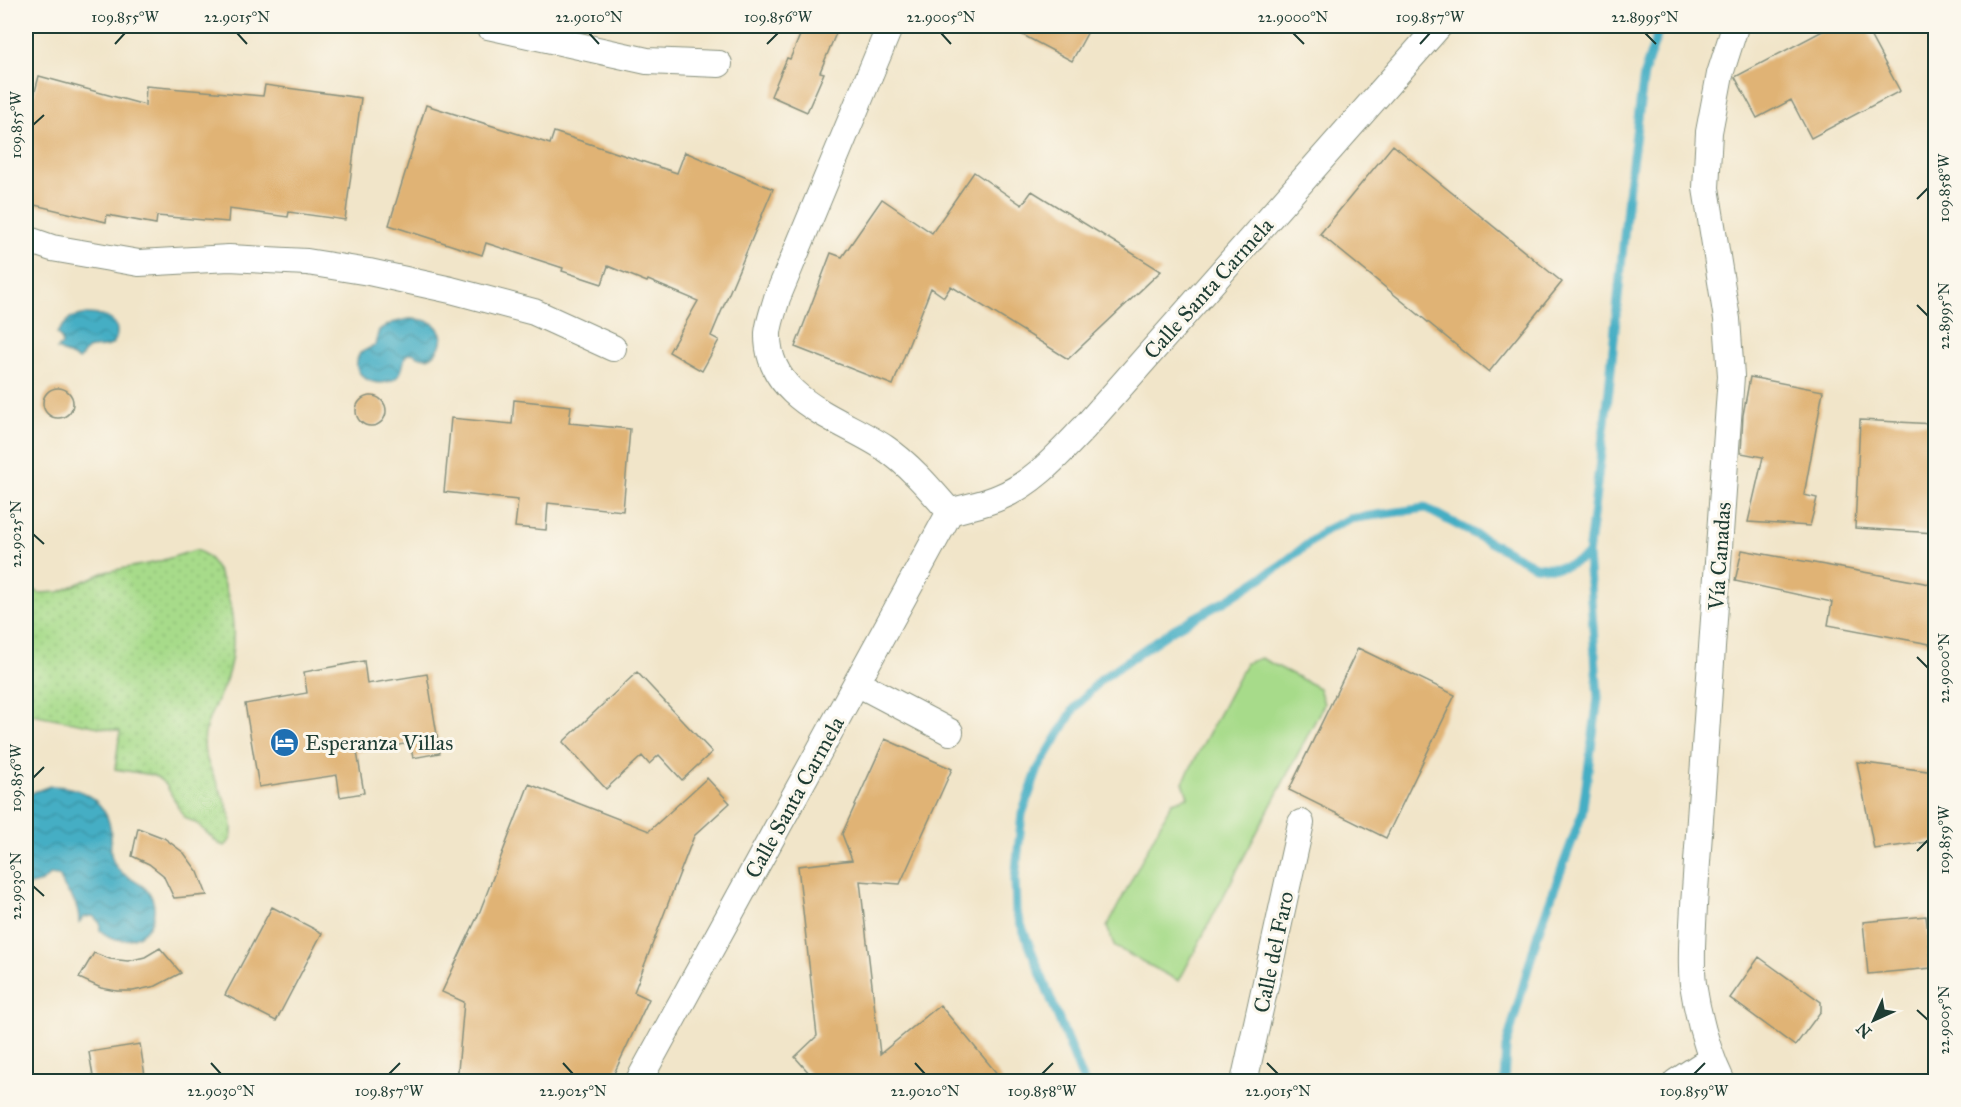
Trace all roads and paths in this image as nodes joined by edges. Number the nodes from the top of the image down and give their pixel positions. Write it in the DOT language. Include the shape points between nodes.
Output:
graph roads {
  1 [pos="488,26"];
  2 [pos="890,26"];
  3 [pos="1439,26"];
  4 [pos="1734,30"];
  5 [pos="719,64"];
  6 [pos="26,239"];
  7 [pos="613,348"];
  8 [pos="950,512"];
  9 [pos="856,683"];
  10 [pos="950,732"];
  11 [pos="1301,824"];
  12 [pos="1711,1059"];
  13 [pos="638,1082"];
  14 [pos="1244,1082"];
  15 [pos="1676,1082"];
  16 [pos="1722,1082"];
  1 -- 5 [label="street" via="647,61"];
  2 -- 8 [label="street" via="777,298 768,331 769,347 778,372 794,394 896,456"];
  3 -- 8 [label="street, Calle Santa Carmela" via="1053,460 1000,498"];
  4 -- 12 [label="street, Vía Canadas" via="1720,74 1709,132 1706,189 1727,319 1731,376 1692,944 1693,982"];
  6 -- 7 [label="street" via="52,248 139,262 229,258 307,262 369,272 534,312"];
  8 -- 9 [label="street, Calle Santa Carmela"];
  9 -- 10 [label="street"];
  9 -- 13 [label="street, Calle Santa Carmela"];
  11 -- 14 [label="street, Calle del Faro"];
  12 -- 15 [label="street"];
  12 -- 16 [label="street, Vía Canadas"];
}
